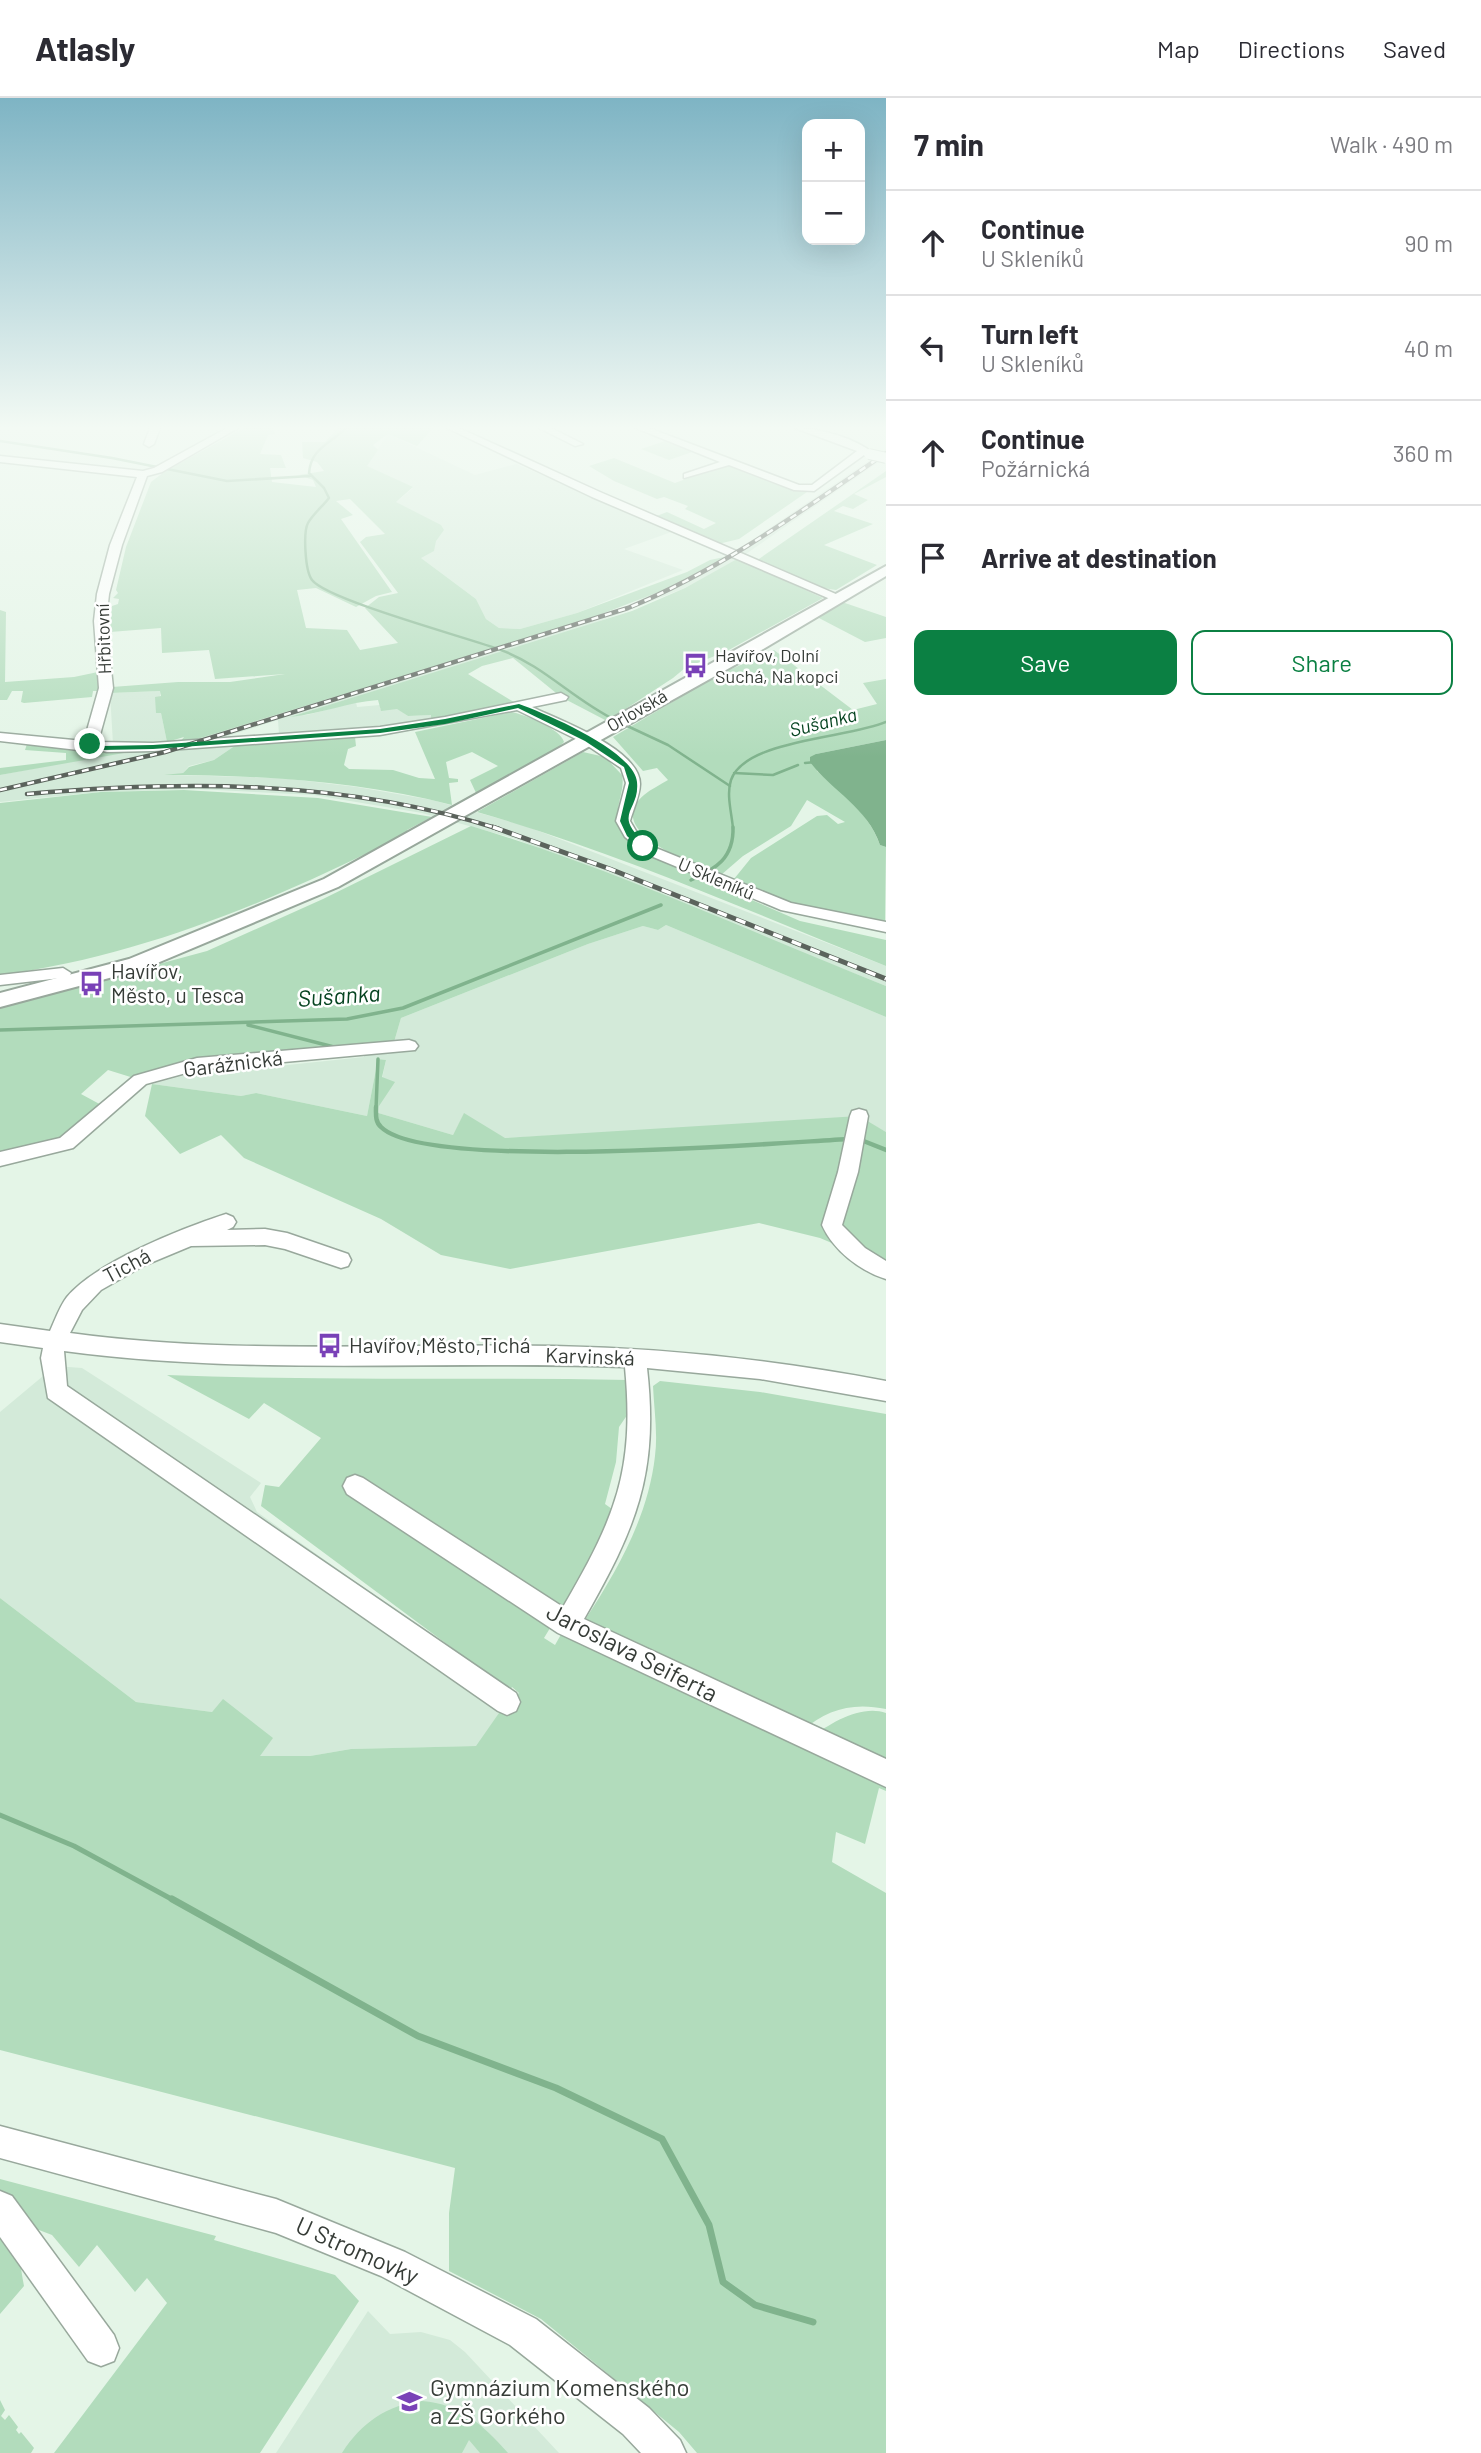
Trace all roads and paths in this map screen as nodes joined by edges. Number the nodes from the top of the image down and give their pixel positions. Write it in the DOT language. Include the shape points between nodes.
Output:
graph roads {
  1 [pos="119,538"];
  2 [pos="693,538"];
  3 [pos="886,570"];
  4 [pos="839,598"];
  5 [pos="561,697"];
  6 [pos="519,706"];
  7 [pos="620,720"];
  8 [pos="0,737"];
  9 [pos="587,739"];
  10 [pos="90,744"];
  11 [pos="886,927"];
  12 [pos="218,931"];
  13 [pos="0,983"];
  14 [pos="0,1000"];
  15 [pos="409,1046"];
  16 [pos="857,1127"];
  17 [pos="0,1159"];
  18 [pos="226,1222"];
  19 [pos="183,1239"];
  20 [pos="341,1260"];
  21 [pos="886,1270"];
  22 [pos="0,1333"];
  23 [pos="55,1342"];
  24 [pos="635,1358"];
  25 [pos="886,1391"];
  26 [pos="355,1486"];
  27 [pos="567,1625"];
  28 [pos="507,1702"];
  29 [pos="886,1773"];
  30 [pos="0,2142"];
  31 [pos="0,2208"];
  32 [pos="101,2348"];
  33 [pos="667,2453"];
  1 -- 10 [label="street, Hřbitovní" via="101,604 105,690"];
  2 -- 4 [label="street"];
  3 -- 4 [label="main road, Orlovská"];
  4 -- 7 [label="main road, Orlovská"];
  5 -- 6 [label="street"];
  6 -- 9 [label="street"];
  6 -- 10 [label="street" via="380,731 153,747"];
  7 -- 9 [label="main road, Orlovská"];
  8 -- 10 [label="street"];
  9 -- 11 [label="street, U Skleníků" via="616,756 631,773 633,783 623,817 630,834 651,851 787,907"];
  9 -- 12 [label="main road, Orlovská" via="331,883"];
  12 -- 13 [label="main road" via="63,973"];
  12 -- 14 [label="main road" via="136,964"];
  15 -- 17 [label="street, Garážnická" via="185,1067 140,1080 66,1143"];
  16 -- 21 [label="street" via="832,1225 858,1254"];
  18 -- 19 [label="street, Tichá"];
  19 -- 20 [label="street" via="265,1237"];
  19 -- 23 [label="street, Tichá" via="94,1284 74,1304"];
  22 -- 23 [label="street, Karvinská"];
  23 -- 24 [label="street, Karvinská" via="234,1355"];
  23 -- 28 [label="street" via="56,1391"];
  24 -- 25 [label="street, Karvinská" via="786,1374"];
  24 -- 27 [label="street" via="640,1441 634,1475 613,1543"];
  26 -- 27 [label="street, Jaroslava Seiferta"];
  27 -- 29 [label="street, Jaroslava Seiferta"];
  30 -- 33 [label="street, U Stromovky" via="276,2216 393,2264 523,2332 636,2421"];
  31 -- 32 [label="street"];
}
